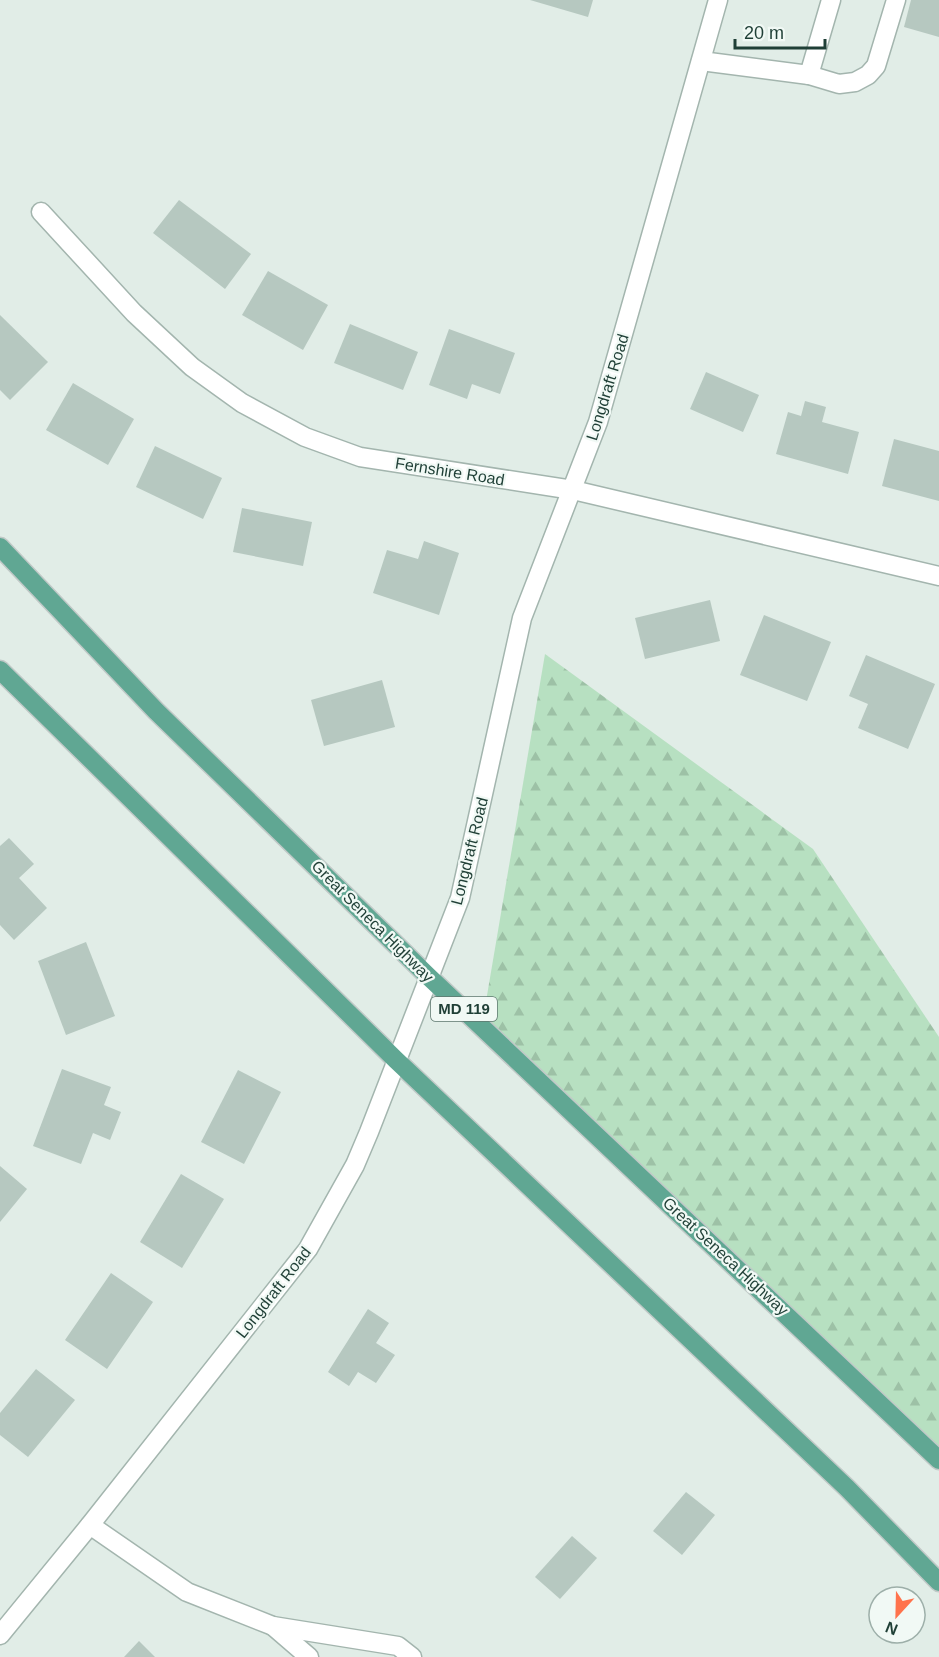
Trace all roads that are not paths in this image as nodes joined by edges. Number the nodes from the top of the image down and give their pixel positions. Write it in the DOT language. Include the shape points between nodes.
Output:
graph roads {
  1 [pos="718,0"];
  2 [pos="831,0"];
  3 [pos="896,0"];
  4 [pos="701,61"];
  5 [pos="809,75"];
  6 [pos="41,212"];
  7 [pos="573,490"];
  8 [pos="0,547"];
  9 [pos="939,576"];
  10 [pos="0,670"];
  11 [pos="429,977"];
  12 [pos="396,1060"];
  13 [pos="939,1460"];
  14 [pos="90,1525"];
  15 [pos="939,1582"];
  16 [pos="273,1626"];
  17 [pos="0,1635"];
  18 [pos="309,1657"];
  19 [pos="412,1657"];
  1 -- 4 [label="street, Longdraft Road"];
  2 -- 5 [label="street"];
  3 -- 5 [label="street" via="876,66 867,75 839,84"];
  4 -- 5 [label="street"];
  4 -- 7 [label="street, Longdraft Road" via="598,423"];
  6 -- 7 [label="street, Fernshire Road" via="134,313 192,367 242,403 295,431 360,458"];
  7 -- 9 [label="street, Fernshire Road"];
  7 -- 11 [label="street, Longdraft Road" via="522,618 460,898"];
  8 -- 11 [label="main road, Great Seneca Highway / MD 119" via="156,711"];
  10 -- 12 [label="main road"];
  11 -- 12 [label="street, Longdraft Road"];
  11 -- 13 [label="main road, Great Seneca Highway / MD 119"];
  12 -- 14 [label="street, Longdraft Road" via="355,1165 308,1249"];
  12 -- 15 [label="main road" via="720,1366"];
  14 -- 16 [label="street" via="187,1592"];
  14 -- 17 [label="street, Longdraft Road"];
  16 -- 18 [label="street"];
  16 -- 19 [label="street" via="398,1646"];
}
